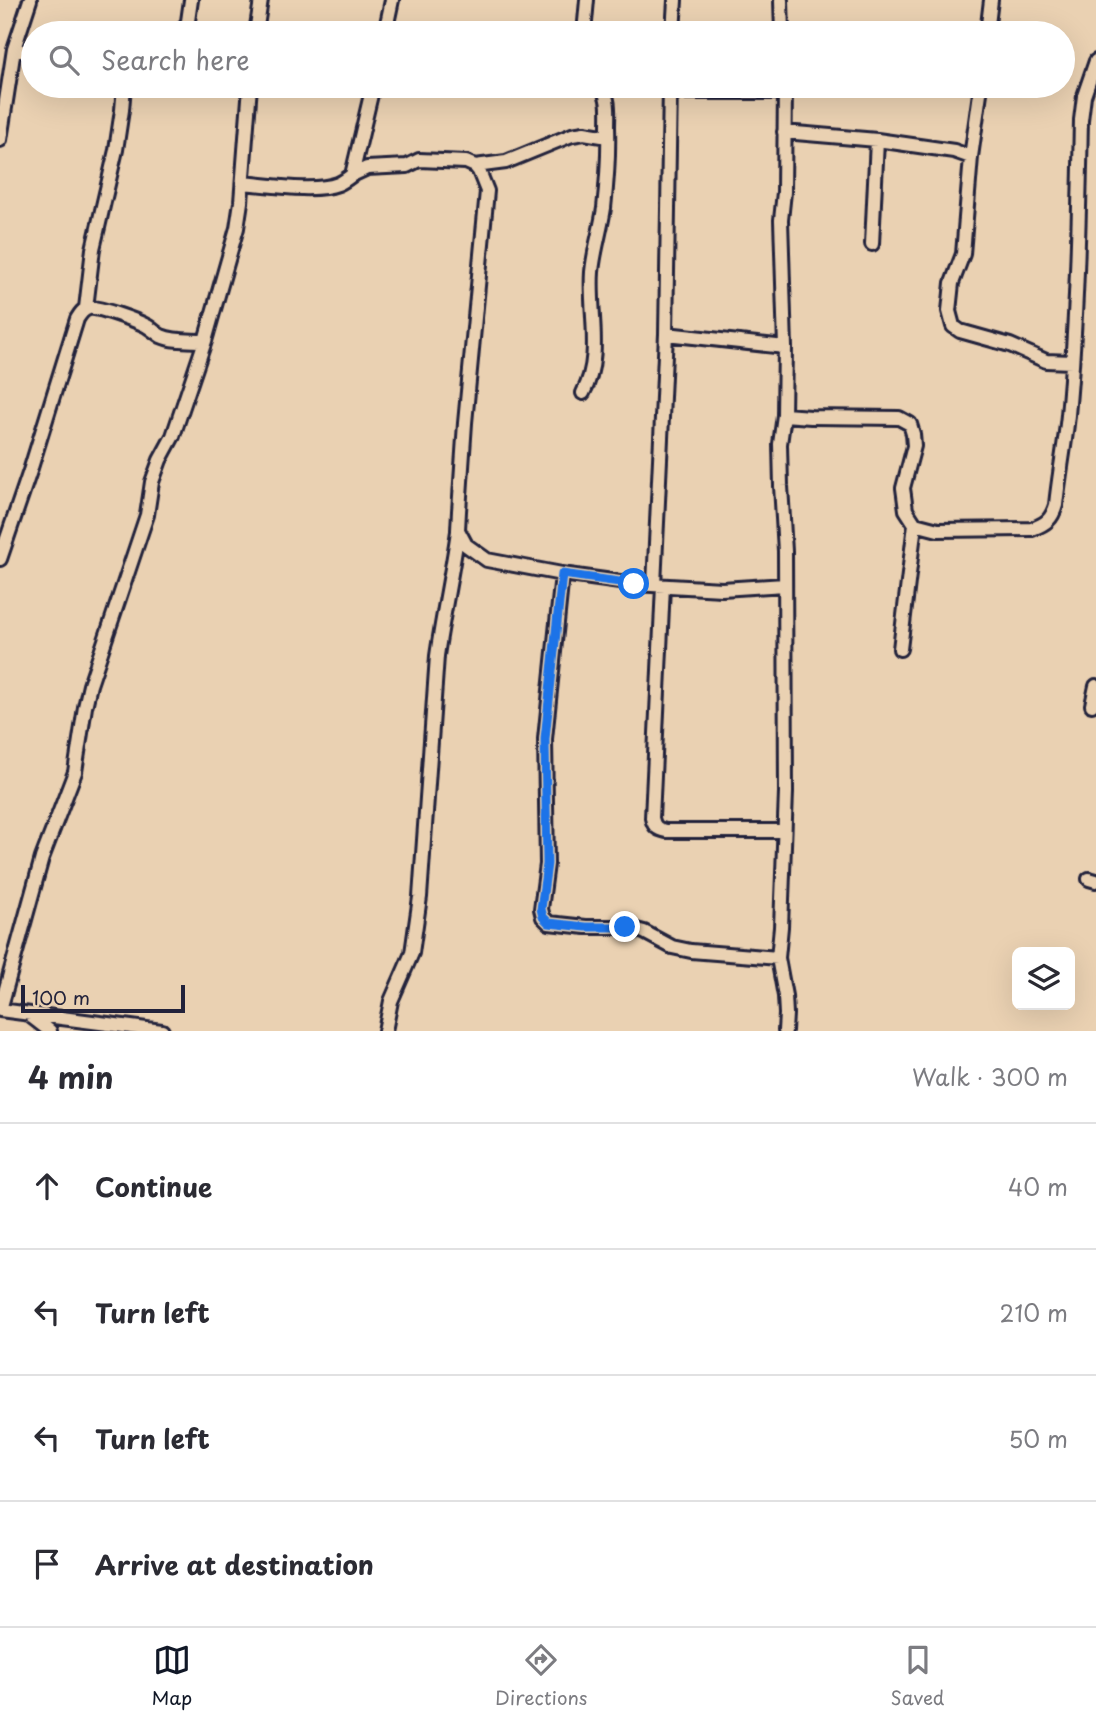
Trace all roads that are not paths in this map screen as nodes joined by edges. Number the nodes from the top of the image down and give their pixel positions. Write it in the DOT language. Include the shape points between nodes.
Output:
graph roads {
  1 [pos="30,0"];
  2 [pos="191,0"];
  3 [pos="261,0"];
  4 [pos="393,0"];
  5 [pos="587,0"];
  6 [pos="675,0"];
  7 [pos="781,0"];
  8 [pos="991,0"];
  9 [pos="23,21"];
  10 [pos="186,21"];
  11 [pos="258,21"];
  12 [pos="388,21"];
  13 [pos="585,21"];
  14 [pos="674,21"];
  15 [pos="782,21"];
  16 [pos="988,21"];
  17 [pos="21,28"];
  18 [pos="14,49"];
  19 [pos="21,50"];
  20 [pos="1096,61"];
  21 [pos="123,98"];
  22 [pos="249,98"];
  23 [pos="370,98"];
  24 [pos="607,98"];
  25 [pos="670,98"];
  26 [pos="785,98"];
  27 [pos="979,98"];
  28 [pos="784,132"];
  29 [pos="608,137"];
  30 [pos="0,140"];
  31 [pos="877,140"];
  32 [pos="971,158"];
  33 [pos="475,166"];
  34 [pos="352,175"];
  35 [pos="243,183"];
  36 [pos="872,244"];
  37 [pos="86,308"];
  38 [pos="666,334"];
  39 [pos="205,341"];
  40 [pos="785,346"];
  41 [pos="1072,362"];
  42 [pos="583,393"];
  43 [pos="784,415"];
  44 [pos="915,524"];
  45 [pos="458,530"];
  46 [pos="0,559"];
  47 [pos="562,574"];
  48 [pos="658,585"];
  49 [pos="785,585"];
  50 [pos="900,649"];
  51 [pos="1096,686"];
  52 [pos="1092,705"];
  53 [pos="784,831"];
  54 [pos="778,958"];
  55 [pos="0,1010"];
  56 [pos="27,1013"];
  57 [pos="50,1031"];
  58 [pos="162,1031"];
  59 [pos="386,1031"];
  60 [pos="785,1031"];
  1 -- 9 [label="street"];
  2 -- 10 [label="street"];
  3 -- 11 [label="street"];
  4 -- 12 [label="street"];
  5 -- 13 [label="street"];
  6 -- 14 [label="street"];
  7 -- 15 [label="street"];
  8 -- 16 [label="street"];
  17 -- 18 [label="street"];
  18 -- 19 [label="street"];
  18 -- 30 [label="street"];
  20 -- 41 [label="street" via="1081,121"];
  21 -- 37 [label="street"];
  22 -- 35 [label="street"];
  23 -- 34 [label="street"];
  24 -- 29 [label="street"];
  25 -- 38 [label="street"];
  26 -- 28 [label="street"];
  27 -- 32 [label="street"];
  28 -- 31 [label="street"];
  28 -- 40 [label="street"];
  29 -- 33 [label="street" via="572,135 506,162"];
  29 -- 42 [label="street" via="604,209 593,261 594,345 590,381"];
  31 -- 32 [label="street" via="954,150"];
  31 -- 36 [label="street"];
  32 -- 41 [label="street" via="963,254 952,282 949,311 953,326 1046,361"];
  33 -- 34 [label="street" via="428,159 407,166 367,168"];
  33 -- 45 [label="street" via="487,191"];
  34 -- 35 [label="street" via="326,187"];
  35 -- 39 [label="street" via="237,228"];
  37 -- 39 [label="street" via="133,320 161,336"];
  37 -- 46 [label="street" via="77,319"];
  38 -- 40 [label="street"];
  38 -- 48 [label="street"];
  39 -- 55 [label="street" via="152,482 147,515 90,685 75,772 42,858"];
  40 -- 43 [label="street"];
  41 -- 44 [label="street" via="1053,517 1032,529 938,530"];
  43 -- 44 [label="street" via="899,418 910,424 914,446 903,488 906,510"];
  43 -- 49 [label="street" via="780,486"];
  44 -- 50 [label="street"];
  45 -- 47 [label="street" via="466,545 487,560"];
  45 -- 59 [label="street" via="436,656 418,908 411,953 391,1001"];
  47 -- 48 [label="street"];
  47 -- 54 [label="street" via="545,739 543,917 549,923 625,927 691,951"];
  48 -- 49 [label="street" via="722,589"];
  48 -- 53 [label="street" via="653,825 666,831"];
  49 -- 53 [label="street"];
  51 -- 52 [label="street"];
  53 -- 54 [label="street"];
  54 -- 60 [label="street"];
  55 -- 56 [label="street"];
  56 -- 57 [label="street"];
  56 -- 58 [label="street"];
}
